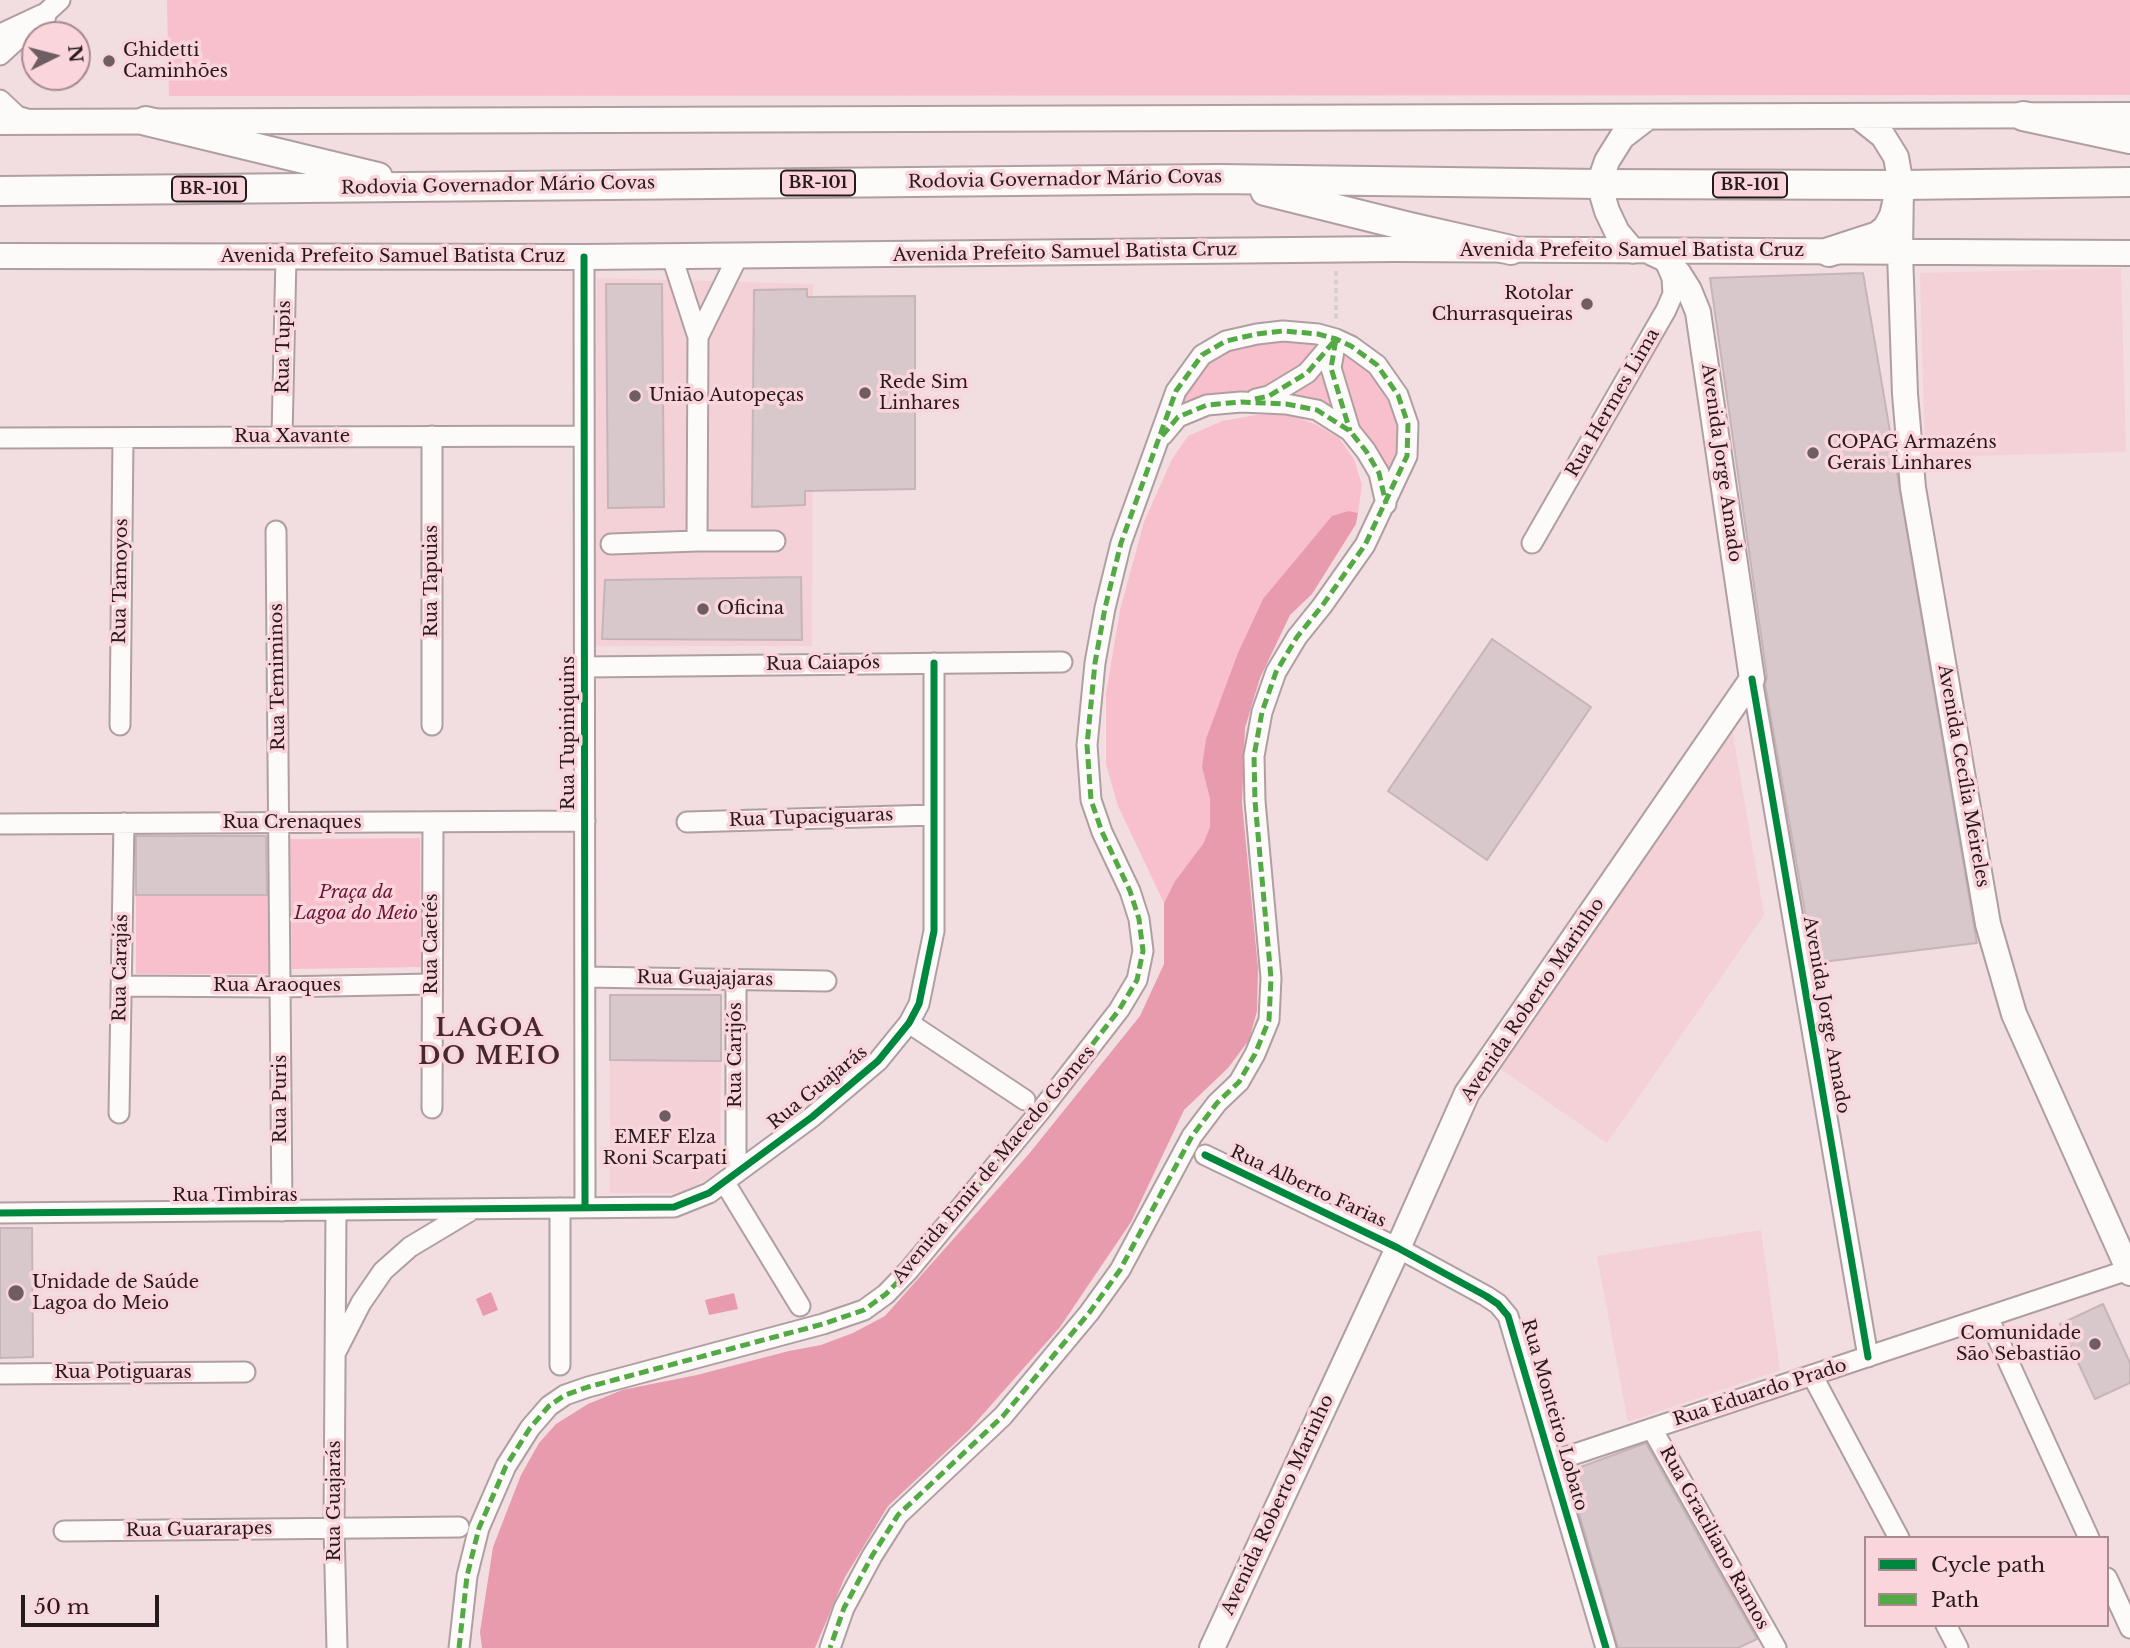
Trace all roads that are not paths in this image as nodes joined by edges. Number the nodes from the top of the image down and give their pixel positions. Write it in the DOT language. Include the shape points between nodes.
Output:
graph roads {
  1 [pos="51,9"];
  2 [pos="1,50"];
  3 [pos="0,100"];
  4 [pos="2130,115"];
  5 [pos="1858,116"];
  6 [pos="2023,116"];
  7 [pos="1648,117"];
  8 [pos="146,121"];
  9 [pos="0,122"];
  10 [pos="35,122"];
  11 [pos="2130,139"];
  12 [pos="1219,179"];
  13 [pos="2130,182"];
  14 [pos="1600,184"];
  15 [pos="1901,185"];
  16 [pos="418,187"];
  17 [pos="0,191"];
  18 [pos="1511,250"];
  19 [pos="1829,252"];
  20 [pos="1900,253"];
  21 [pos="2130,253"];
  22 [pos="1649,254"];
  23 [pos="738,256"];
  24 [pos="0,257"];
  25 [pos="286,257"];
  26 [pos="584,257"];
  27 [pos="672,257"];
  28 [pos="698,337"];
  29 [pos="1336,339"];
  30 [pos="1241,402"];
  31 [pos="1350,430"];
  32 [pos="432,436"];
  33 [pos="584,436"];
  34 [pos="282,437"];
  35 [pos="0,438"];
  36 [pos="123,438"];
  37 [pos="1156,444"];
  38 [pos="1386,504"];
  39 [pos="276,531"];
  40 [pos="697,541"];
  41 [pos="775,541"];
  42 [pos="1532,543"];
  43 [pos="611,544"];
  44 [pos="1062,662"];
  45 [pos="934,663"];
  46 [pos="584,667"];
  47 [pos="1752,679"];
  48 [pos="120,725"];
  49 [pos="432,725"];
  50 [pos="934,815"];
  51 [pos="585,821"];
  52 [pos="433,822"];
  53 [pos="687,822"];
  54 [pos="124,823"];
  55 [pos="280,823"];
  56 [pos="0,824"];
  57 [pos="585,977"];
  58 [pos="736,980"];
  59 [pos="826,981"];
  60 [pos="432,985"];
  61 [pos="121,986"];
  62 [pos="281,987"];
  63 [pos="909,1023"];
  64 [pos="1025,1100"];
  65 [pos="432,1108"];
  66 [pos="119,1113"];
  67 [pos="1205,1155"];
  68 [pos="731,1178"];
  69 [pos="560,1208"];
  70 [pos="585,1208"];
  71 [pos="470,1210"];
  72 [pos="282,1211"];
  73 [pos="337,1211"];
  74 [pos="0,1213"];
  75 [pos="1398,1248"];
  76 [pos="2129,1272"];
  77 [pos="800,1306"];
  78 [pos="1988,1317"];
  79 [pos="335,1355"];
  80 [pos="1868,1357"];
  81 [pos="560,1365"];
  82 [pos="245,1372"];
  83 [pos="0,1374"];
  84 [pos="1812,1375"];
  85 [pos="1652,1429"];
  86 [pos="1551,1462"];
  87 [pos="459,1527"];
  88 [pos="334,1528"];
  89 [pos="64,1531"];
  90 [pos="1898,1536"];
  91 [pos="2088,1536"];
  92 [pos="2109,1582"];
  93 [pos="1946,1627"];
  94 [pos="2130,1628"];
  95 [pos="1772,1647"];
  96 [pos="337,1648"];
  97 [pos="459,1648"];
  98 [pos="830,1648"];
  99 [pos="1212,1648"];
  100 [pos="1606,1648"];
  101 [pos="1958,1648"];
  1 -- 2 [label="main road"];
  3 -- 10 [label="street" via="17,116"];
  4 -- 6 [label="main road"];
  5 -- 6 [label="main road"];
  5 -- 7 [label="main road"];
  5 -- 15 [label="main road, Avenida Cecília Meireles" via="1883,136 1896,157"];
  6 -- 11 [label="highway"];
  7 -- 8 [label="main road"];
  7 -- 14 [label="main road" via="1622,137"];
  8 -- 10 [label="main road"];
  8 -- 16 [label="highway"];
  9 -- 10 [label="main road"];
  12 -- 14 [label="highway, Rodovia Governador Mário Covas / BR-101"];
  12 -- 16 [label="highway, Rodovia Governador Mário Covas / BR-101"];
  12 -- 18 [label="highway"];
  13 -- 15 [label="highway, Rodovia Governador Mário Covas / BR-101"];
  14 -- 15 [label="highway, Rodovia Governador Mário Covas / BR-101"];
  14 -- 22 [label="main road, Avenida Jorge Amado" via="1617,232"];
  15 -- 19 [label="highway" via="1887,229"];
  15 -- 20 [label="main road, Avenida Cecília Meireles"];
  16 -- 17 [label="highway, Rodovia Governador Mário Covas / BR-101"];
  18 -- 22 [label="main road, Avenida Prefeito Samuel Batista Cruz"];
  18 -- 23 [label="main road, Avenida Prefeito Samuel Batista Cruz"];
  19 -- 20 [label="main road, Avenida Prefeito Samuel Batista Cruz"];
  19 -- 22 [label="main road, Avenida Prefeito Samuel Batista Cruz"];
  20 -- 21 [label="main road, Avenida Prefeito Samuel Batista Cruz"];
  20 -- 76 [label="main road, Avenida Cecília Meireles" via="1913,488 1988,924 2014,1014"];
  22 -- 42 [label="street, Rua Hermes Lima" via="1672,278 1673,294"];
  22 -- 47 [label="main road, Avenida Jorge Amado" via="1679,274 1698,312"];
  23 -- 27 [label="main road, Avenida Prefeito Samuel Batista Cruz"];
  23 -- 28 [label="street"];
  24 -- 25 [label="main road, Avenida Prefeito Samuel Batista Cruz"];
  25 -- 26 [label="main road, Avenida Prefeito Samuel Batista Cruz"];
  25 -- 34 [label="street, Rua Tupis"];
  26 -- 27 [label="main road, Avenida Prefeito Samuel Batista Cruz"];
  26 -- 33 [label="street, Rua Tupiniquins"];
  27 -- 28 [label="street"];
  28 -- 40 [label="street"];
  29 -- 30 [label="street" via="1307,373 1269,396"];
  29 -- 31 [label="street" via="1331,368"];
  29 -- 37 [label="street, Avenida Emir de Macedo Gomes" via="1283,331 1226,341 1202,355 1176,391"];
  29 -- 38 [label="street, Avenida Emir de Macedo Gomes" via="1377,365 1398,395 1408,424 1407,456"];
  30 -- 31 [label="street, Avenida Emir de Macedo Gomes" via="1317,410"];
  30 -- 37 [label="street, Avenida Emir de Macedo Gomes" via="1207,405 1178,417"];
  31 -- 38 [label="street, Avenida Emir de Macedo Gomes" via="1379,473"];
  32 -- 33 [label="street, Rua Xavante"];
  32 -- 34 [label="street, Rua Xavante"];
  32 -- 49 [label="street, Rua Tapuias"];
  33 -- 46 [label="street, Rua Tupiniquins"];
  34 -- 36 [label="street, Rua Xavante"];
  35 -- 36 [label="street, Rua Xavante"];
  36 -- 48 [label="street, Rua Tamoyos"];
  37 -- 97 [label="street, Avenida Emir de Macedo Gomes" via="1121,543 1105,608 1087,745 1091,800 1139,919 1143,951 1137,980 1104,1031 1042,1109 886,1294 864,1310 588,1387 549,1406 506,1466 479,1528 467,1576"];
  38 -- 98 [label="street, Avenida Emir de Macedo Gomes" via="1365,545 1276,672 1262,712 1254,756 1255,801 1271,978 1269,1020 1255,1054 1239,1082 1192,1136 1120,1270 1089,1313 1003,1416 898,1515 844,1608"];
  39 -- 55 [label="street, Rua Temiminos"];
  40 -- 41 [label="street"];
  40 -- 43 [label="street"];
  44 -- 45 [label="street, Rua Caiapós"];
  45 -- 46 [label="street, Rua Caiapós"];
  45 -- 50 [label="street, Rua Guajarás"];
  46 -- 51 [label="street, Rua Tupiniquins"];
  47 -- 75 [label="main road, Avenida Roberto Marinho" via="1466,1094"];
  47 -- 80 [label="street, Avenida Jorge Amado"];
  50 -- 53 [label="street, Rua Tupaciguaras"];
  50 -- 63 [label="street, Rua Guajarás" via="934,932 919,1004"];
  51 -- 52 [label="street, Rua Crenaques"];
  51 -- 57 [label="street, Rua Tupiniquins"];
  52 -- 55 [label="street, Rua Crenaques"];
  52 -- 60 [label="street, Rua Caetés"];
  54 -- 55 [label="street, Rua Crenaques"];
  54 -- 56 [label="street, Rua Crenaques"];
  54 -- 61 [label="street, Rua Carajás"];
  55 -- 62 [label="street, Rua Temiminos"];
  57 -- 58 [label="street, Rua Guajajaras"];
  57 -- 70 [label="street, Rua Tupiniquins"];
  58 -- 59 [label="street, Rua Guajajaras"];
  58 -- 68 [label="street, Rua Carijós"];
  60 -- 62 [label="street, Rua Araoques"];
  60 -- 65 [label="street, Rua Caetés"];
  61 -- 62 [label="street, Rua Araoques"];
  61 -- 66 [label="street, Rua Carajás"];
  62 -- 72 [label="street, Rua Puris"];
  63 -- 64 [label="street"];
  63 -- 68 [label="street, Rua Guajarás" via="878,1061"];
  67 -- 75 [label="street, Rua Alberto Farias"];
  68 -- 70 [label="street, Rua Guajarás" via="674,1207"];
  68 -- 77 [label="street"];
  69 -- 70 [label="street, Rua Guajarás"];
  69 -- 71 [label="street, Rua Guajarás"];
  69 -- 81 [label="street"];
  71 -- 73 [label="street, Rua Timbiras"];
  71 -- 79 [label="street, Rua Guajarás" via="410,1247 383,1271"];
  72 -- 73 [label="street, Rua Timbiras"];
  72 -- 74 [label="street, Rua Timbiras"];
  73 -- 79 [label="street, Rua Guajarás"];
  75 -- 86 [label="street, Rua Monteiro Lobato" via="1486,1296 1508,1316"];
  75 -- 99 [label="main road, Avenida Roberto Marinho"];
  76 -- 78 [label="street, Rua Eduardo Prado"];
  78 -- 80 [label="street, Rua Eduardo Prado"];
  78 -- 91 [label="street"];
  79 -- 88 [label="street, Rua Guajarás"];
  80 -- 84 [label="street, Rua Eduardo Prado"];
  82 -- 83 [label="street, Rua Potiguaras"];
  84 -- 85 [label="street, Rua Eduardo Prado"];
  84 -- 90 [label="street"];
  85 -- 86 [label="street, Rua Eduardo Prado"];
  85 -- 95 [label="street, Rua Graciliano Ramos"];
  86 -- 100 [label="street, Rua Monteiro Lobato"];
  87 -- 88 [label="street, Rua Guararapes"];
  88 -- 89 [label="street, Rua Guararapes"];
  88 -- 96 [label="street, Rua Guajarás"];
  92 -- 94 [label="street"];
  93 -- 101 [label="street"];
}
